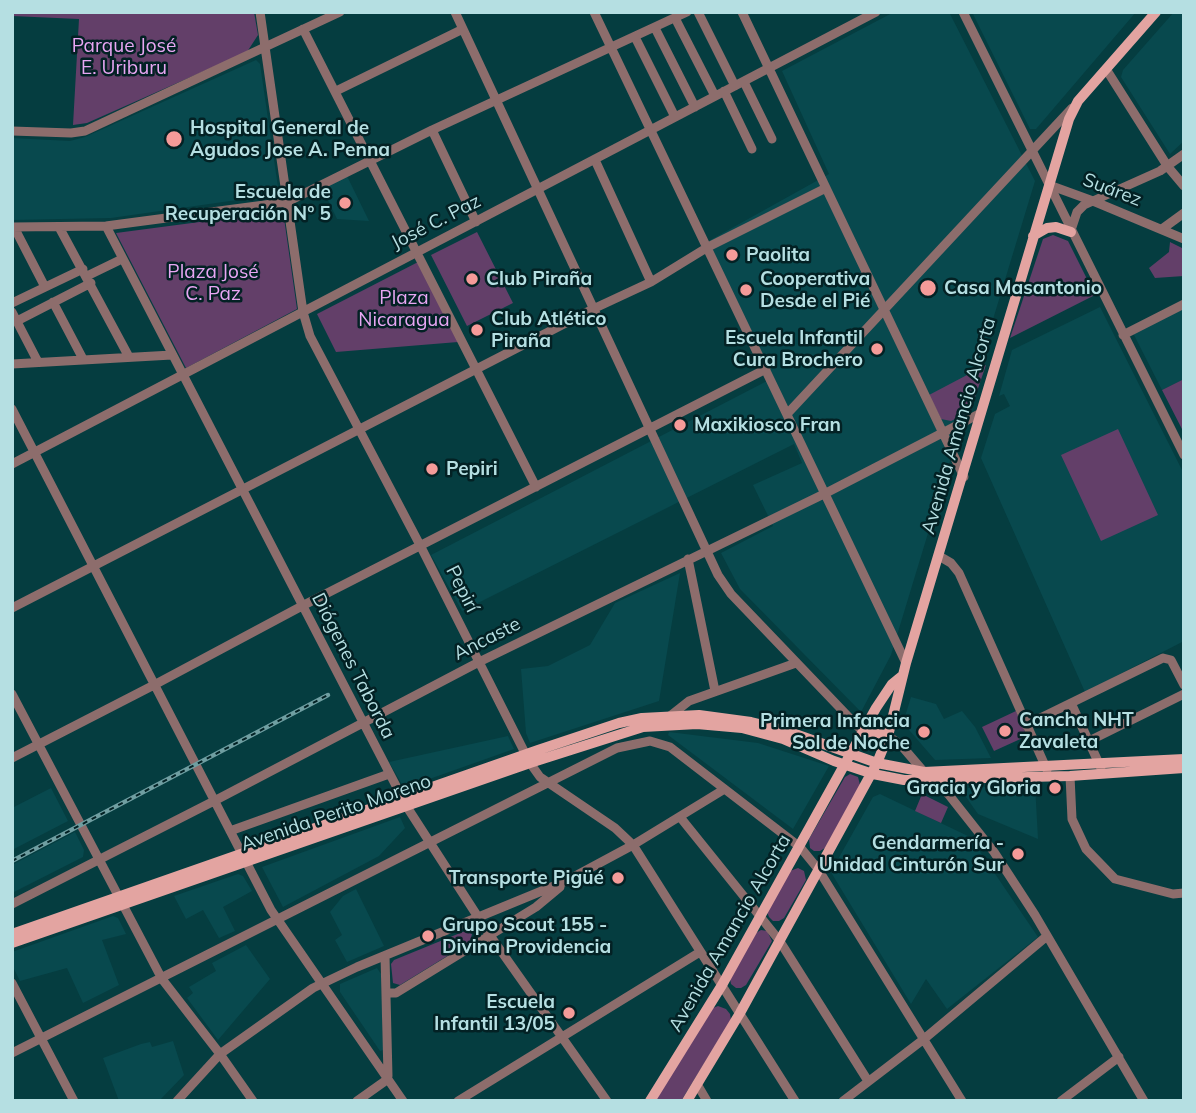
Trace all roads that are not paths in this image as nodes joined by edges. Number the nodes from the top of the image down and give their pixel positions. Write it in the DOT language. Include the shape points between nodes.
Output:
graph roads {
  1 [pos="260,12"];
  2 [pos="340,12"];
  3 [pos="455,12"];
  4 [pos="594,12"];
  5 [pos="687,12"];
  6 [pos="698,12"];
  7 [pos="742,12"];
  8 [pos="876,12"];
  9 [pos="963,12"];
  10 [pos="1151,15"];
  11 [pos="676,18"];
  12 [pos="655,28"];
  13 [pos="303,29"];
  14 [pos="463,30"];
  15 [pos="635,37"];
  16 [pos="265,47"];
  17 [pos="611,48"];
  18 [pos="769,68"];
  19 [pos="1106,69"];
  20 [pos="744,82"];
  21 [pos="735,86"];
  22 [pos="336,91"];
  23 [pos="724,91"];
  24 [pos="715,96"];
  25 [pos="496,101"];
  26 [pos="1078,101"];
  27 [pos="695,107"];
  28 [pos="675,117"];
  29 [pos="651,129"];
  30 [pos="432,130"];
  31 [pos="12,131"];
  32 [pos="772,139"];
  33 [pos="752,149"];
  34 [pos="1031,150"];
  35 [pos="1184,154"];
  36 [pos="595,160"];
  37 [pos="371,161"];
  38 [pos="1168,167"];
  39 [pos="1049,185"];
  40 [pos="1184,186"];
  41 [pos="826,188"];
  42 [pos="537,189"];
  43 [pos="1094,201"];
  44 [pos="287,202"];
  45 [pos="1184,213"];
  46 [pos="477,222"];
  47 [pos="106,226"];
  48 [pos="13,227"];
  49 [pos="60,227"];
  50 [pos="1162,229"];
  51 [pos="1071,232"];
  52 [pos="1033,236"];
  53 [pos="1184,239"];
  54 [pos="708,247"];
  55 [pos="417,252"];
  56 [pos="122,259"];
  57 [pos="87,276"];
  58 [pos="650,282"];
  59 [pos="44,287"];
  60 [pos="52,302"];
  61 [pos="12,303"];
  62 [pos="1184,304"];
  63 [pos="593,309"];
  64 [pos="885,311"];
  65 [pos="303,312"];
  66 [pos="13,315"];
  67 [pos="1123,334"];
  68 [pos="173,355"];
  69 [pos="129,357"];
  70 [pos="83,359"];
  71 [pos="38,362"];
  72 [pos="12,364"];
  73 [pos="766,369"];
  74 [pos="476,370"];
  75 [pos="184,375"];
  76 [pos="12,409"];
  77 [pos="788,413"];
  78 [pos="981,413"];
  79 [pos="358,430"];
  80 [pos="650,430"];
  81 [pos="942,433"];
  82 [pos="35,453"];
  83 [pos="1184,455"];
  84 [pos="12,464"];
  85 [pos="964,477"];
  86 [pos="536,487"];
  87 [pos="243,490"];
  88 [pos="826,493"];
  89 [pos="421,547"];
  90 [pos="706,550"];
  91 [pos="939,556"];
  92 [pos="688,559"];
  93 [pos="94,567"];
  94 [pos="302,606"];
  95 [pos="12,608"];
  96 [pos="479,662"];
  97 [pos="796,663"];
  98 [pos="906,663"];
  99 [pos="903,675"];
  100 [pos="154,685"];
  101 [pos="1184,685"];
  102 [pos="715,691"];
  103 [pos="12,694"];
  104 [pos="1184,694"];
  105 [pos="1071,703"];
  106 [pos="672,720"];
  107 [pos="363,723"];
  108 [pos="1026,724"];
  109 [pos="864,733"];
  110 [pos="888,736"];
  111 [pos="1089,741"];
  112 [pos="38,744"];
  113 [pos="12,758"];
  114 [pos="527,759"];
  115 [pos="847,760"];
  116 [pos="1184,760"];
  117 [pos="1184,768"];
  118 [pos="875,769"];
  119 [pos="1102,769"];
  120 [pos="924,772"];
  121 [pos="1048,772"];
  122 [pos="389,774"];
  123 [pos="1070,776"];
  124 [pos="936,781"];
  125 [pos="547,782"];
  126 [pos="723,790"];
  127 [pos="216,800"];
  128 [pos="405,802"];
  129 [pos="680,817"];
  130 [pos="230,831"];
  131 [pos="429,843"];
  132 [pos="633,845"];
  133 [pos="800,847"];
  134 [pos="243,858"];
  135 [pos="98,861"];
  136 [pos="818,869"];
  137 [pos="566,881"];
  138 [pos="1184,893"];
  139 [pos="119,902"];
  140 [pos="12,904"];
  141 [pos="760,915"];
  142 [pos="478,917"];
  143 [pos="278,919"];
  144 [pos="12,934"];
  145 [pos="489,934"];
  146 [pos="1047,936"];
  147 [pos="779,940"];
  148 [pos="12,943"];
  149 [pos="700,952"];
  150 [pos="385,956"];
  151 [pos="162,979"];
  152 [pos="12,983"];
  153 [pos="323,983"];
  154 [pos="722,985"];
  155 [pos="386,993"];
  156 [pos="740,1013"];
  157 [pos="562,1037"];
  158 [pos="41,1039"];
  159 [pos="924,1039"];
  160 [pos="12,1054"];
  161 [pos="220,1054"];
  162 [pos="1119,1057"];
  163 [pos="388,1079"];
  164 [pos="868,1081"];
  165 [pos="697,1084"];
  166 [pos="74,1101"];
  167 [pos="177,1101"];
  168 [pos="253,1101"];
  169 [pos="357,1101"];
  170 [pos="403,1101"];
  171 [pos="457,1101"];
  172 [pos="607,1101"];
  173 [pos="650,1101"];
  174 [pos="687,1101"];
  175 [pos="707,1101"];
  176 [pos="795,1101"];
  177 [pos="844,1101"];
  178 [pos="962,1101"];
  179 [pos="1061,1101"];
  180 [pos="1144,1101"];
  1 -- 16 [label="street, Pepirí"];
  2 -- 13 [label="street"];
  3 -- 14 [label="street"];
  4 -- 17 [label="street"];
  5 -- 11 [label="street"];
  6 -- 21 [label="street"];
  7 -- 18 [label="street"];
  8 -- 18 [label="street, José C. Paz"];
  9 -- 34 [label="street"];
  10 -- 19 [label="main road, Avenida Amancio Alcorta"];
  11 -- 12 [label="street"];
  11 -- 24 [label="street"];
  12 -- 15 [label="street"];
  12 -- 27 [label="street"];
  13 -- 16 [label="street"];
  13 -- 22 [label="street"];
  14 -- 22 [label="street"];
  14 -- 25 [label="street"];
  15 -- 17 [label="street"];
  15 -- 28 [label="street"];
  16 -- 31 [label="street" via="85,131"];
  16 -- 44 [label="street, Pepirí"];
  17 -- 25 [label="street"];
  17 -- 29 [label="street"];
  18 -- 20 [label="street, José C. Paz"];
  18 -- 41 [label="street"];
  19 -- 26 [label="main road, Avenida Amancio Alcorta"];
  19 -- 38 [label="street"];
  20 -- 21 [label="street, José C. Paz"];
  20 -- 32 [label="street"];
  21 -- 23 [label="street, José C. Paz"];
  22 -- 37 [label="street"];
  23 -- 24 [label="street, José C. Paz"];
  23 -- 33 [label="street"];
  24 -- 27 [label="street, José C. Paz"];
  25 -- 30 [label="street"];
  25 -- 42 [label="street"];
  26 -- 34 [label="street"];
  26 -- 39 [label="main road, Avenida Amancio Alcorta"];
  27 -- 28 [label="street, José C. Paz"];
  28 -- 29 [label="street, José C. Paz"];
  29 -- 36 [label="street, José C. Paz"];
  29 -- 54 [label="street"];
  30 -- 37 [label="street"];
  30 -- 46 [label="street"];
  34 -- 39 [label="street"];
  34 -- 64 [label="street"];
  35 -- 38 [label="street"];
  36 -- 42 [label="street, José C. Paz"];
  36 -- 58 [label="street"];
  37 -- 44 [label="street"];
  37 -- 55 [label="street"];
  38 -- 40 [label="street"];
  38 -- 43 [label="street"];
  39 -- 43 [label="street, Suárez"];
  39 -- 51 [label="street"];
  39 -- 52 [label="main road, Avenida Amancio Alcorta"];
  41 -- 54 [label="street"];
  41 -- 64 [label="street"];
  42 -- 46 [label="street, José C. Paz"];
  42 -- 63 [label="street"];
  43 -- 50 [label="street, Suárez"];
  43 -- 51 [label="street" via="1077,212"];
  44 -- 47 [label="street"];
  44 -- 65 [label="street, Pepirí"];
  45 -- 50 [label="street"];
  46 -- 55 [label="street, José C. Paz"];
  47 -- 49 [label="street"];
  47 -- 56 [label="street, Diógenes Taborda"];
  48 -- 49 [label="street"];
  48 -- 59 [label="street"];
  49 -- 57 [label="street"];
  50 -- 53 [label="street, Suárez"];
  51 -- 52 [label="main road" via="1056,227"];
  51 -- 67 [label="street"];
  52 -- 78 [label="main road, Avenida Amancio Alcorta"];
  54 -- 58 [label="street"];
  54 -- 73 [label="street"];
  55 -- 65 [label="street, José C. Paz"];
  55 -- 74 [label="street"];
  56 -- 57 [label="street"];
  56 -- 68 [label="street, Diógenes Taborda"];
  57 -- 59 [label="street"];
  57 -- 60 [label="street"];
  57 -- 69 [label="street"];
  58 -- 63 [label="street"];
  59 -- 61 [label="street"];
  60 -- 66 [label="street"];
  60 -- 70 [label="street"];
  62 -- 67 [label="street"];
  63 -- 74 [label="street"];
  63 -- 80 [label="street"];
  64 -- 77 [label="street"];
  64 -- 81 [label="street"];
  65 -- 75 [label="street, José C. Paz"];
  65 -- 79 [label="street, Pepirí" via="310,336"];
  66 -- 71 [label="street"];
  67 -- 83 [label="street"];
  68 -- 69 [label="street"];
  68 -- 75 [label="street, Diógenes Taborda"];
  69 -- 70 [label="street"];
  70 -- 71 [label="street"];
  71 -- 72 [label="street"];
  73 -- 77 [label="street"];
  73 -- 80 [label="street"];
  74 -- 79 [label="street"];
  74 -- 86 [label="street"];
  75 -- 82 [label="street, José C. Paz"];
  75 -- 87 [label="street, Diógenes Taborda"];
  76 -- 82 [label="street"];
  77 -- 88 [label="street"];
  78 -- 81 [label="street, Ancaste"];
  78 -- 85 [label="main road, Avenida Amancio Alcorta"];
  79 -- 87 [label="street"];
  79 -- 89 [label="street, Pepirí"];
  80 -- 86 [label="street"];
  80 -- 90 [label="street"];
  81 -- 85 [label="street"];
  81 -- 88 [label="street, Ancaste"];
  82 -- 84 [label="street, José C. Paz"];
  82 -- 93 [label="street"];
  85 -- 91 [label="main road, Avenida Amancio Alcorta"];
  86 -- 89 [label="street"];
  87 -- 93 [label="street"];
  87 -- 94 [label="street, Diógenes Taborda"];
  88 -- 90 [label="street, Ancaste"];
  88 -- 98 [label="street"];
  89 -- 94 [label="street"];
  89 -- 96 [label="street, Pepirí"];
  90 -- 92 [label="street, Ancaste"];
  90 -- 97 [label="street" via="731,594"];
  91 -- 98 [label="main road, Avenida Amancio Alcorta"];
  91 -- 108 [label="street" via="959,573"];
  92 -- 96 [label="street, Ancaste"];
  92 -- 102 [label="street"];
  93 -- 95 [label="street"];
  93 -- 100 [label="street"];
  94 -- 100 [label="street"];
  94 -- 107 [label="street, Diógenes Taborda"];
  96 -- 107 [label="street, Ancaste"];
  96 -- 114 [label="street, Pepirí"];
  97 -- 102 [label="street"];
  97 -- 109 [label="street"];
  98 -- 99 [label="main road, Avenida Amancio Alcorta"];
  99 -- 109 [label="main road, Avenida Amancio Alcorta" via="892,684"];
  99 -- 110 [label="main road, Avenida Amancio Alcorta"];
  100 -- 112 [label="street"];
  100 -- 127 [label="street"];
  101 -- 105 [label="street" via="1171,660 1163,658"];
  102 -- 106 [label="street" via="689,701"];
  103 -- 112 [label="street"];
  104 -- 111 [label="street"];
  105 -- 108 [label="street"];
  105 -- 111 [label="street"];
  106 -- 114 [label="main road, Avenida Perito Moreno"];
  106 -- 115 [label="main road, Avenida Perito Moreno" via="699,715 751,722 783,730"];
  107 -- 122 [label="street, Diógenes Taborda"];
  107 -- 127 [label="street, Ancaste"];
  108 -- 121 [label="street"];
  109 -- 110 [label="main road"];
  109 -- 115 [label="main road, Avenida Amancio Alcorta"];
  110 -- 118 [label="main road, Avenida Amancio Alcorta"];
  110 -- 120 [label="street"];
  111 -- 119 [label="street"];
  112 -- 113 [label="street"];
  112 -- 135 [label="street"];
  114 -- 125 [label="street, Pepirí"];
  114 -- 128 [label="main road, Avenida Perito Moreno"];
  115 -- 118 [label="main road, Avenida Perito Moreno"];
  115 -- 133 [label="main road, Avenida Amancio Alcorta"];
  116 -- 119 [label="main road"];
  117 -- 119 [label="main road"];
  118 -- 120 [label="main road"];
  118 -- 124 [label="main road" via="904,780"];
  118 -- 136 [label="main road, Avenida Amancio Alcorta"];
  119 -- 121 [label="main road"];
  119 -- 123 [label="main road"];
  120 -- 121 [label="main road"];
  120 -- 124 [label="street"];
  121 -- 123 [label="main road"];
  121 -- 124 [label="main road"];
  122 -- 128 [label="street, Diógenes Taborda"];
  122 -- 130 [label="street"];
  123 -- 138 [label="street" via="1072,819 1086,849 1115,879"];
  124 -- 146 [label="street" via="994,852"];
  125 -- 126 [label="street" via="617,748 663,743"];
  125 -- 131 [label="street"];
  125 -- 132 [label="street, Pepirí"];
  126 -- 129 [label="street"];
  126 -- 133 [label="street"];
  127 -- 130 [label="street"];
  127 -- 135 [label="street, Ancaste"];
  128 -- 131 [label="street, Diógenes Taborda"];
  128 -- 134 [label="main road, Avenida Perito Moreno"];
  129 -- 132 [label="street"];
  129 -- 141 [label="street"];
  130 -- 134 [label="street"];
  131 -- 142 [label="street, Diógenes Taborda"];
  131 -- 143 [label="street"];
  132 -- 137 [label="street"];
  132 -- 149 [label="street, Pepirí"];
  133 -- 136 [label="street"];
  133 -- 141 [label="main road, Avenida Amancio Alcorta"];
  134 -- 139 [label="main road, Avenida Perito Moreno"];
  134 -- 143 [label="street"];
  135 -- 139 [label="street"];
  135 -- 140 [label="street, Ancaste"];
  136 -- 147 [label="main road, Avenida Amancio Alcorta"];
  136 -- 159 [label="street"];
  137 -- 142 [label="street"];
  137 -- 145 [label="street" via="536,906"];
  139 -- 144 [label="main road, Avenida Perito Moreno"];
  139 -- 148 [label="main road, Avenida Perito Moreno"];
  139 -- 151 [label="street"];
  141 -- 147 [label="street"];
  141 -- 154 [label="main road, Avenida Amancio Alcorta"];
  142 -- 145 [label="street, Diógenes Taborda"];
  142 -- 150 [label="street"];
  143 -- 151 [label="street"];
  143 -- 153 [label="street"];
  145 -- 155 [label="street" via="396,993"];
  145 -- 157 [label="street, Diógenes Taborda"];
  146 -- 159 [label="street"];
  146 -- 162 [label="street"];
  147 -- 156 [label="main road, Avenida Amancio Alcorta"];
  147 -- 164 [label="street"];
  149 -- 154 [label="street, Pepirí"];
  149 -- 157 [label="street"];
  150 -- 153 [label="street"];
  150 -- 155 [label="street"];
  151 -- 158 [label="street"];
  151 -- 161 [label="street"];
  152 -- 158 [label="street"];
  153 -- 161 [label="street"];
  153 -- 163 [label="street"];
  154 -- 156 [label="street, Pepirí"];
  154 -- 173 [label="main road, Avenida Amancio Alcorta"];
  155 -- 163 [label="street"];
  156 -- 165 [label="main road, Avenida Amancio Alcorta"];
  156 -- 176 [label="street, Pepirí"];
  157 -- 171 [label="street"];
  157 -- 172 [label="street, Diógenes Taborda"];
  158 -- 160 [label="street"];
  158 -- 166 [label="street"];
  159 -- 164 [label="street"];
  159 -- 178 [label="street"];
  161 -- 167 [label="street"];
  161 -- 168 [label="street"];
  162 -- 179 [label="street"];
  162 -- 180 [label="street"];
  163 -- 169 [label="street"];
  163 -- 170 [label="street"];
  164 -- 177 [label="street"];
  165 -- 174 [label="main road, Avenida Amancio Alcorta"];
  165 -- 175 [label="street"];
}
